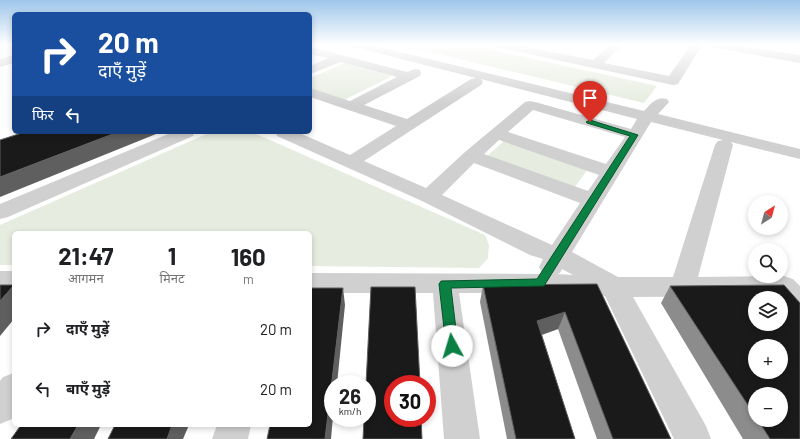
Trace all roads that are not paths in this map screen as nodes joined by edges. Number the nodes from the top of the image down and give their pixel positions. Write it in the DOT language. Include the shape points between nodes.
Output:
graph roads {
  1 [pos="368,65"];
  2 [pos="452,65"];
  3 [pos="597,65"];
  4 [pos="683,65"];
  5 [pos="425,68"];
  6 [pos="408,76"];
  7 [pos="476,82"];
  8 [pos="312,93"];
  9 [pos="662,102"];
  10 [pos="351,106"];
  11 [pos="647,116"];
  12 [pos="409,125"];
  13 [pos="182,134"];
  14 [pos="288,134"];
  15 [pos="497,134"];
  16 [pos="634,135"];
  17 [pos="724,145"];
  18 [pos="800,154"];
  19 [pos="471,156"];
  20 [pos="351,162"];
  21 [pos="610,172"];
  22 [pos="429,197"];
  23 [pos="592,200"];
  24 [pos="0,212"];
  25 [pos="559,256"];
  26 [pos="0,281"];
  27 [pos="12,281"];
  28 [pos="312,283"];
  29 [pos="540,283"];
  30 [pos="445,284"];
  31 [pos="683,285"];
  32 [pos="614,287"];
  33 [pos="800,304"];
  34 [pos="12,391"];
  35 [pos="0,408"];
  36 [pos="233,427"];
  37 [pos="230,439"];
  38 [pos="462,439"];
  39 [pos="693,439"];
  1 -- 6 [label="street"];
  2 -- 11 [label="street"];
  3 -- 4 [label="street" via="673,81"];
  5 -- 6 [label="street"];
  6 -- 10 [label="street"];
  7 -- 12 [label="street"];
  8 -- 10 [label="street"];
  9 -- 11 [label="street"];
  10 -- 12 [label="street"];
  11 -- 16 [label="street"];
  11 -- 18 [label="street"];
  12 -- 20 [label="street"];
  13 -- 24 [label="street"];
  14 -- 20 [label="street"];
  15 -- 16 [label="street" via="530,105"];
  15 -- 19 [label="street"];
  15 -- 21 [label="street"];
  16 -- 21 [label="street"];
  17 -- 31 [label="street"];
  19 -- 22 [label="street"];
  19 -- 23 [label="street"];
  20 -- 22 [label="street"];
  21 -- 23 [label="street"];
  22 -- 25 [label="street"];
  23 -- 25 [label="street"];
  25 -- 29 [label="street"];
  25 -- 32 [label="street"];
  26 -- 27 [label="street"];
  28 -- 30 [label="street"];
  29 -- 30 [label="street"];
  29 -- 32 [label="street"];
  30 -- 38 [label="street"];
  31 -- 32 [label="street"];
  31 -- 33 [label="street" via="784,286"];
  32 -- 39 [label="street"];
  34 -- 35 [label="street"];
  36 -- 37 [label="street"];
}
